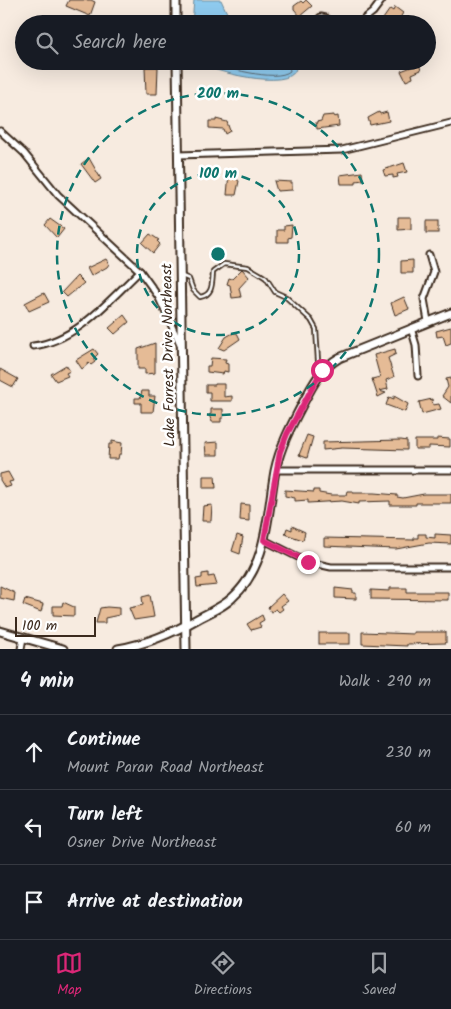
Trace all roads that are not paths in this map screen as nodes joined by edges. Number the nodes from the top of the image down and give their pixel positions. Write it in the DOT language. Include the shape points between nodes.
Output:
graph roads {
  1 [pos="176,0"];
  2 [pos="382,0"];
  3 [pos="176,15"];
  4 [pos="369,15"];
  5 [pos="177,70"];
  6 [pos="451,123"];
  7 [pos="0,131"];
  8 [pos="178,155"];
  9 [pos="429,255"];
  10 [pos="140,270"];
  11 [pos="180,276"];
  12 [pos="451,313"];
  13 [pos="428,321"];
  14 [pos="411,328"];
  15 [pos="33,346"];
  16 [pos="182,347"];
  17 [pos="322,370"];
  18 [pos="418,376"];
  19 [pos="275,470"];
  20 [pos="451,470"];
  21 [pos="264,540"];
  22 [pos="451,567"];
  23 [pos="186,626"];
  24 [pos="0,631"];
  25 [pos="23,638"];
  26 [pos="21,649"];
  27 [pos="63,649"];
  28 [pos="118,649"];
  29 [pos="186,649"];
  1 -- 3 [label="street"];
  2 -- 4 [label="street"];
  5 -- 8 [label="street, Lake Forrest Drive Northeast"];
  6 -- 8 [label="street" via="342,150"];
  7 -- 10 [label="street" via="24,153 58,195"];
  8 -- 11 [label="street, Lake Forrest Drive Northeast"];
  9 -- 13 [label="street" via="434,272 424,300"];
  10 -- 15 [label="street" via="72,332 52,342"];
  10 -- 16 [label="street" via="158,296"];
  11 -- 16 [label="street, Lake Forrest Drive Northeast"];
  11 -- 17 [label="lane" via="189,279 200,297 207,296 213,272 224,264 248,266 266,278 275,292 286,297 311,320 316,330 318,361"];
  12 -- 13 [label="street"];
  13 -- 14 [label="street"];
  14 -- 17 [label="street" via="339,358"];
  14 -- 18 [label="street"];
  16 -- 23 [label="street, Lake Forrest Drive Northeast"];
  17 -- 19 [label="street" via="287,434"];
  19 -- 20 [label="street"];
  19 -- 21 [label="street"];
  21 -- 22 [label="street" via="308,562 331,568"];
  21 -- 23 [label="street" via="254,568 238,593"];
  23 -- 28 [label="street" via="165,636"];
  23 -- 29 [label="street, Lake Forrest Drive Northeast"];
  24 -- 25 [label="street"];
  25 -- 26 [label="street"];
  25 -- 27 [label="street"];
}
